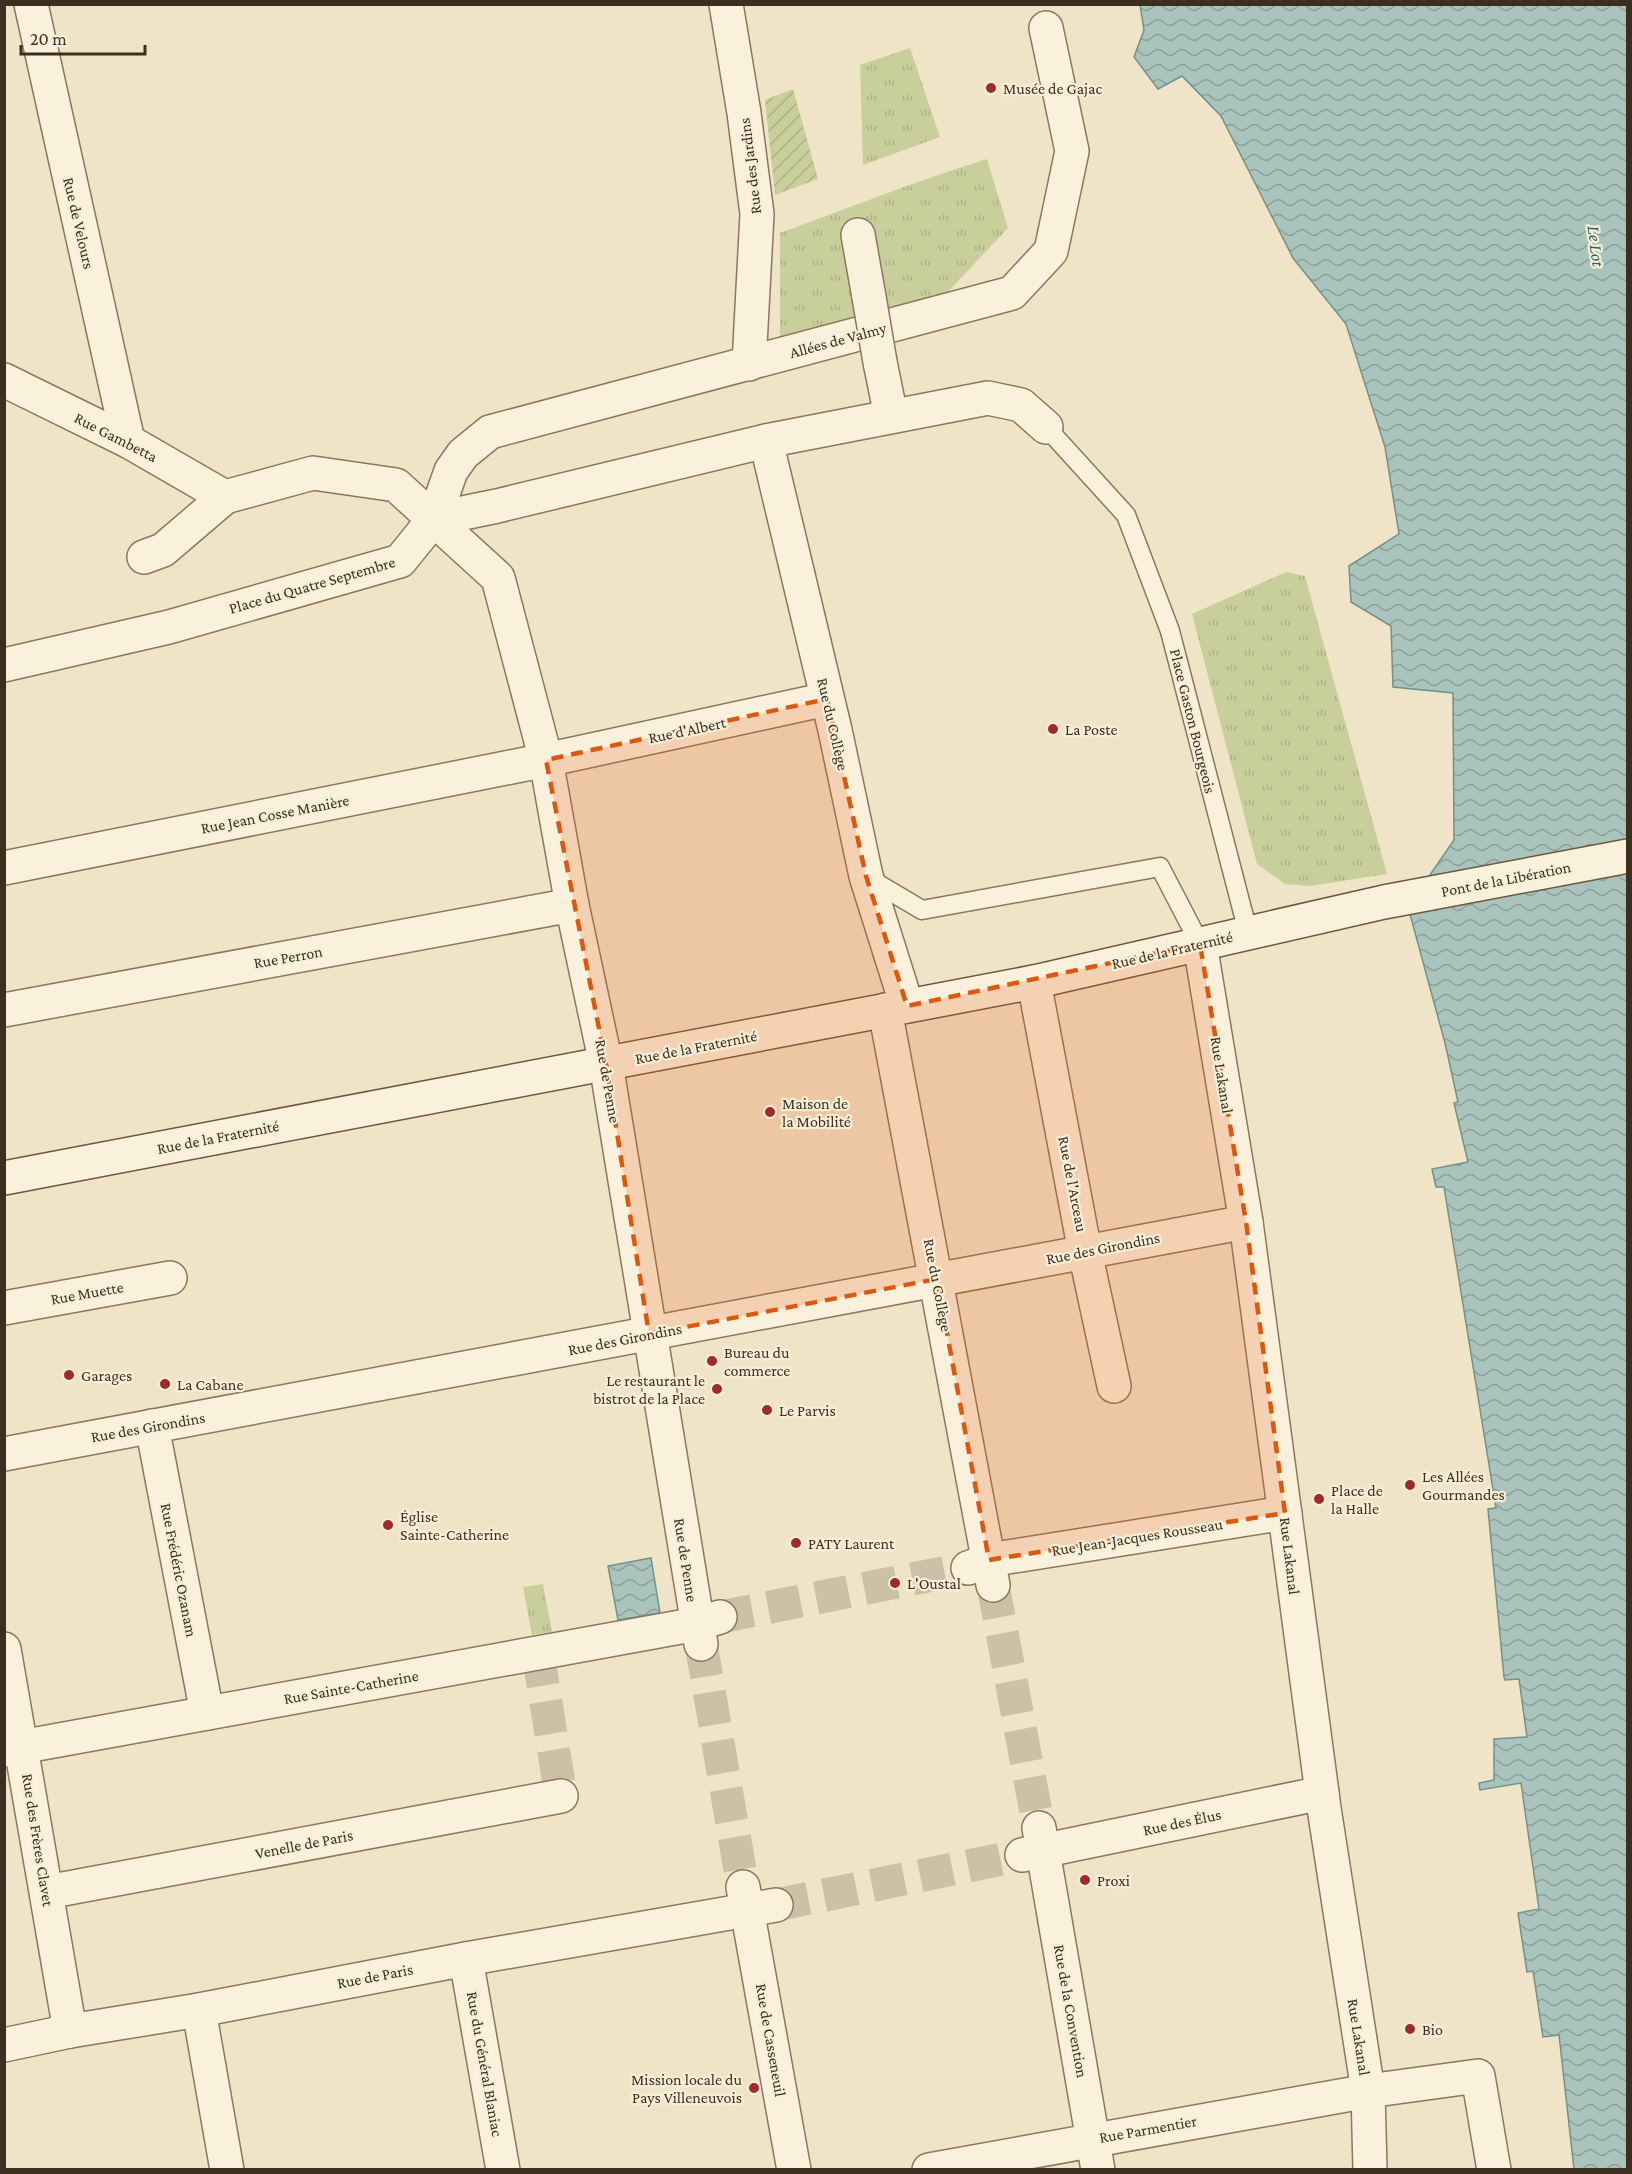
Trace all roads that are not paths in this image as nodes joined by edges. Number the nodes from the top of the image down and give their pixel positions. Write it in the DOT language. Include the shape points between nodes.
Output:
graph roads {
  1 [pos="31,4"];
  2 [pos="726,4"];
  3 [pos="1046,28"];
  4 [pos="858,235"];
  5 [pos="749,364"];
  6 [pos="4,380"];
  7 [pos="891,416"];
  8 [pos="1046,427"];
  9 [pos="128,441"];
  10 [pos="766,441"];
  11 [pos="225,497"];
  12 [pos="434,519"];
  13 [pos="144,557"];
  14 [pos="4,665"];
  15 [pos="827,699"];
  16 [pos="546,760"];
  17 [pos="1628,856"];
  18 [pos="4,868"];
  19 [pos="866,876"];
  20 [pos="1384,902"];
  21 [pos="572,905"];
  22 [pos="1248,932"];
  23 [pos="1200,944"];
  24 [pos="1034,982"];
  25 [pos="896,1008"];
  26 [pos="4,1010"];
  27 [pos="606,1064"];
  28 [pos="4,1178"];
  29 [pos="1246,1222"];
  30 [pos="1085,1252"];
  31 [pos="170,1278"];
  32 [pos="937,1280"];
  33 [pos="4,1308"];
  34 [pos="649,1334"];
  35 [pos="1114,1386"];
  36 [pos="152,1426"];
  37 [pos="4,1454"];
  38 [pos="1285,1513"];
  39 [pos="983,1571"];
  40 [pos="706,1628"];
  41 [pos="4,1649"];
  42 [pos="207,1713"];
  43 [pos="14,1748"];
  44 [pos="1322,1793"];
  45 [pos="561,1796"];
  46 [pos="1034,1845"];
  47 [pos="47,1893"];
  48 [pos="755,1900"];
  49 [pos="466,1959"];
  50 [pos="199,2010"];
  51 [pos="70,2031"];
  52 [pos="4,2045"];
  53 [pos="1368,2091"];
  54 [pos="1096,2154"];
  55 [pos="225,2162"];
  56 [pos="503,2169"];
  57 [pos="794,2169"];
  58 [pos="929,2169"];
  59 [pos="1370,2169"];
  60 [pos="1494,2169"];
  1 -- 9 [label="street, Rue de Velours"];
  2 -- 5 [label="street, Rue des Jardins" via="758,214"];
  3 -- 5 [label="street, Allées de Valmy" via="1072,151 1051,251 1012,293"];
  4 -- 7 [label="street, bridge"];
  5 -- 12 [label="street, Allées de Valmy" via="490,432 463,454 451,471"];
  6 -- 9 [label="street, Rue Gambetta"];
  7 -- 8 [label="street" via="988,398 1021,405"];
  7 -- 10 [label="street"];
  8 -- 22 [label="lane, Place Gaston Bourgeois" via="1126,515 1170,631"];
  9 -- 11 [label="street, Rue Gambetta"];
  10 -- 12 [label="street"];
  10 -- 15 [label="street, Rue du Collège"];
  11 -- 12 [label="street" via="313,473 396,485"];
  11 -- 13 [label="street" via="163,550"];
  12 -- 14 [label="street, Place du Quatre Septembre" via="400,561 169,627"];
  12 -- 16 [label="street, Rue de Penne" via="498,578"];
  15 -- 16 [label="street, Rue d'Albert"];
  15 -- 19 [label="street, Rue du Collège"];
  16 -- 18 [label="street, Rue Jean Cosse Manière"];
  16 -- 21 [label="street, Rue de Penne"];
  17 -- 20 [label="street, Pont de la Libération"];
  19 -- 23 [label="lane" via="922,910 1160,867"];
  19 -- 25 [label="street, Rue du Collège"];
  20 -- 22 [label="street, Rue de la Fraternité"];
  21 -- 26 [label="street, Rue Perron"];
  21 -- 27 [label="street, Rue de Penne"];
  22 -- 23 [label="street, Rue de la Fraternité"];
  23 -- 24 [label="street, Rue de la Fraternité"];
  23 -- 29 [label="street, Rue Lakanal"];
  24 -- 25 [label="street, Rue de la Fraternité"];
  24 -- 30 [label="street, Rue de l'Arceau"];
  25 -- 27 [label="street, Rue de la Fraternité"];
  25 -- 32 [label="street, Rue du Collège"];
  27 -- 28 [label="street, Rue de la Fraternité"];
  27 -- 34 [label="street, Rue de Penne"];
  29 -- 30 [label="street, Rue des Girondins"];
  29 -- 38 [label="street, Rue Lakanal"];
  30 -- 32 [label="street, Rue des Girondins"];
  30 -- 35 [label="street, Rue de l'Arceau"];
  31 -- 33 [label="street, Rue Muette"];
  32 -- 34 [label="street, Rue des Girondins"];
  32 -- 39 [label="street, Rue du Collège"];
  34 -- 36 [label="street, Rue des Girondins"];
  34 -- 40 [label="street, Rue de Penne"];
  36 -- 37 [label="street, Rue des Girondins"];
  36 -- 42 [label="street, Rue Frédéric Ozanam"];
  38 -- 39 [label="street, Rue Jean-Jacques Rousseau"];
  38 -- 44 [label="street, Rue Lakanal"];
  40 -- 42 [label="street, Rue Sainte-Catherine"];
  41 -- 43 [label="street, Rue des Frères Clavet"];
  42 -- 43 [label="street, Rue Sainte-Catherine"];
  43 -- 47 [label="street, Rue des Frères Clavet"];
  44 -- 46 [label="street, Rue des Élus"];
  44 -- 53 [label="street, Rue Lakanal"];
  45 -- 47 [label="street, Venelle de Paris"];
  46 -- 54 [label="street, Rue de la Convention"];
  47 -- 51 [label="street, Rue des Frères Clavet"];
  48 -- 49 [label="street, Rue de Paris"];
  48 -- 57 [label="street, Rue de Casseneuil"];
  49 -- 50 [label="street, Rue de Paris"];
  49 -- 56 [label="street, Rue du Général Blaniac"];
  50 -- 51 [label="street, Rue de Paris"];
  50 -- 55 [label="street"];
  51 -- 52 [label="street, Rue de Paris"];
  53 -- 54 [label="street, Rue Parmentier"];
  53 -- 59 [label="street, Rue Lakanal"];
  53 -- 60 [label="street, Rue Parmentier" via="1478,2076"];
  54 -- 58 [label="street, Rue Parmentier"];
}
